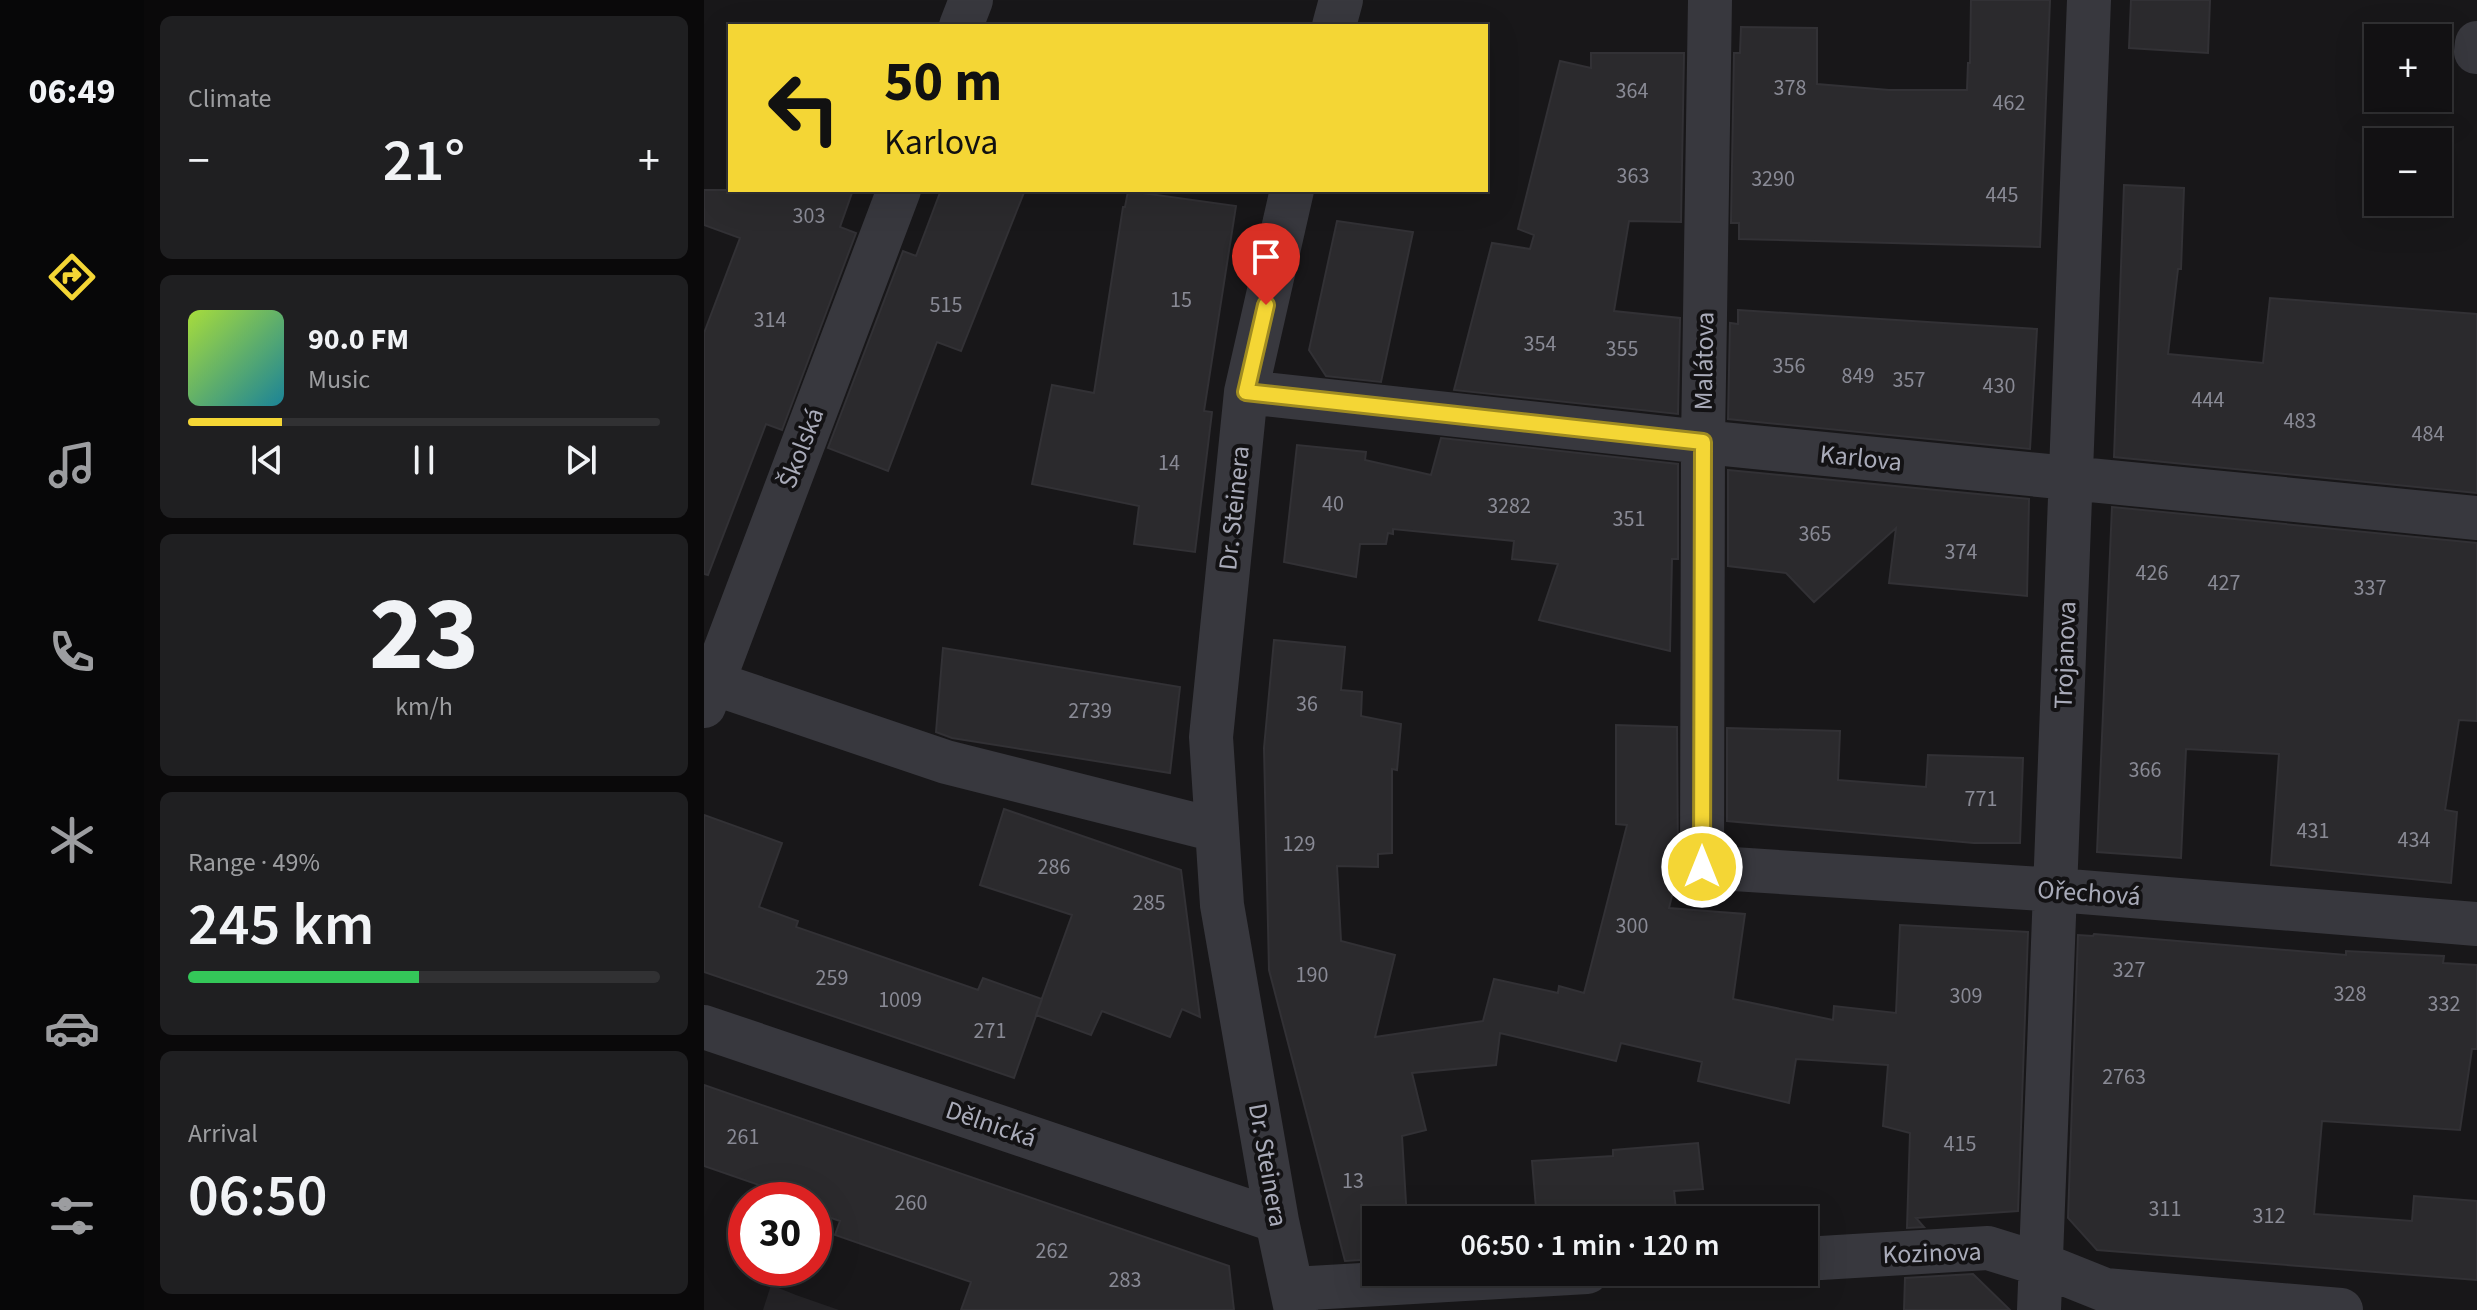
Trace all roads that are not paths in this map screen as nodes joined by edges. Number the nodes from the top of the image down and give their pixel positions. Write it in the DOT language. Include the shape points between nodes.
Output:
graph roads {
  1 [pos="971,0"];
  2 [pos="1341,0"];
  3 [pos="1710,0"];
  4 [pos="2089,0"];
  5 [pos="962,24"];
  6 [pos="1335,24"];
  7 [pos="2477,43"];
  8 [pos="2476,52"];
  9 [pos="898,192"];
  10 [pos="1292,192"];
  11 [pos="1246,392"];
  12 [pos="1703,442"];
  13 [pos="2071,479"];
  14 [pos="2477,518"];
  15 [pos="708,694"];
  16 [pos="1216,830"];
  17 [pos="1702,867"];
  18 [pos="2057,890"];
  19 [pos="2477,924"];
  20 [pos="704,1027"];
  21 [pos="1277,1221"];
  22 [pos="1818,1258"];
  23 [pos="2040,1264"];
  24 [pos="1441,1286"];
  25 [pos="1295,1300"];
  26 [pos="2039,1310"];
  27 [pos="2341,1310"];
  1 -- 5 [label="street"];
  2 -- 6 [label="street"];
  3 -- 12 [label="street, Malátova"];
  4 -- 13 [label="street, Trojanova"];
  7 -- 8 [label="street"];
  9 -- 15 [label="street, Školská"];
  10 -- 11 [label="street, Dr. Steinera"];
  11 -- 12 [label="street, Karlova"];
  11 -- 16 [label="street, Dr. Steinera" via="1211,737"];
  12 -- 13 [label="street, Karlova"];
  12 -- 17 [label="street, Malátova"];
  13 -- 14 [label="street, Karlova"];
  13 -- 18 [label="street, Trojanova"];
  15 -- 16 [label="street" via="946,762"];
  16 -- 21 [label="street, Dr. Steinera" via="1222,905"];
  17 -- 18 [label="street, Ořechová"];
  18 -- 19 [label="street, Ořechová"];
  18 -- 23 [label="street, Trojanova"];
  20 -- 21 [label="street, Dělnická"];
  21 -- 25 [label="street, Dr. Steinera"];
  22 -- 23 [label="street, Kozinova" via="1988,1248"];
  23 -- 26 [label="street, Trojanova"];
  23 -- 27 [label="street, Kozinova" via="2105,1290"];
  24 -- 25 [label="street"];
}
